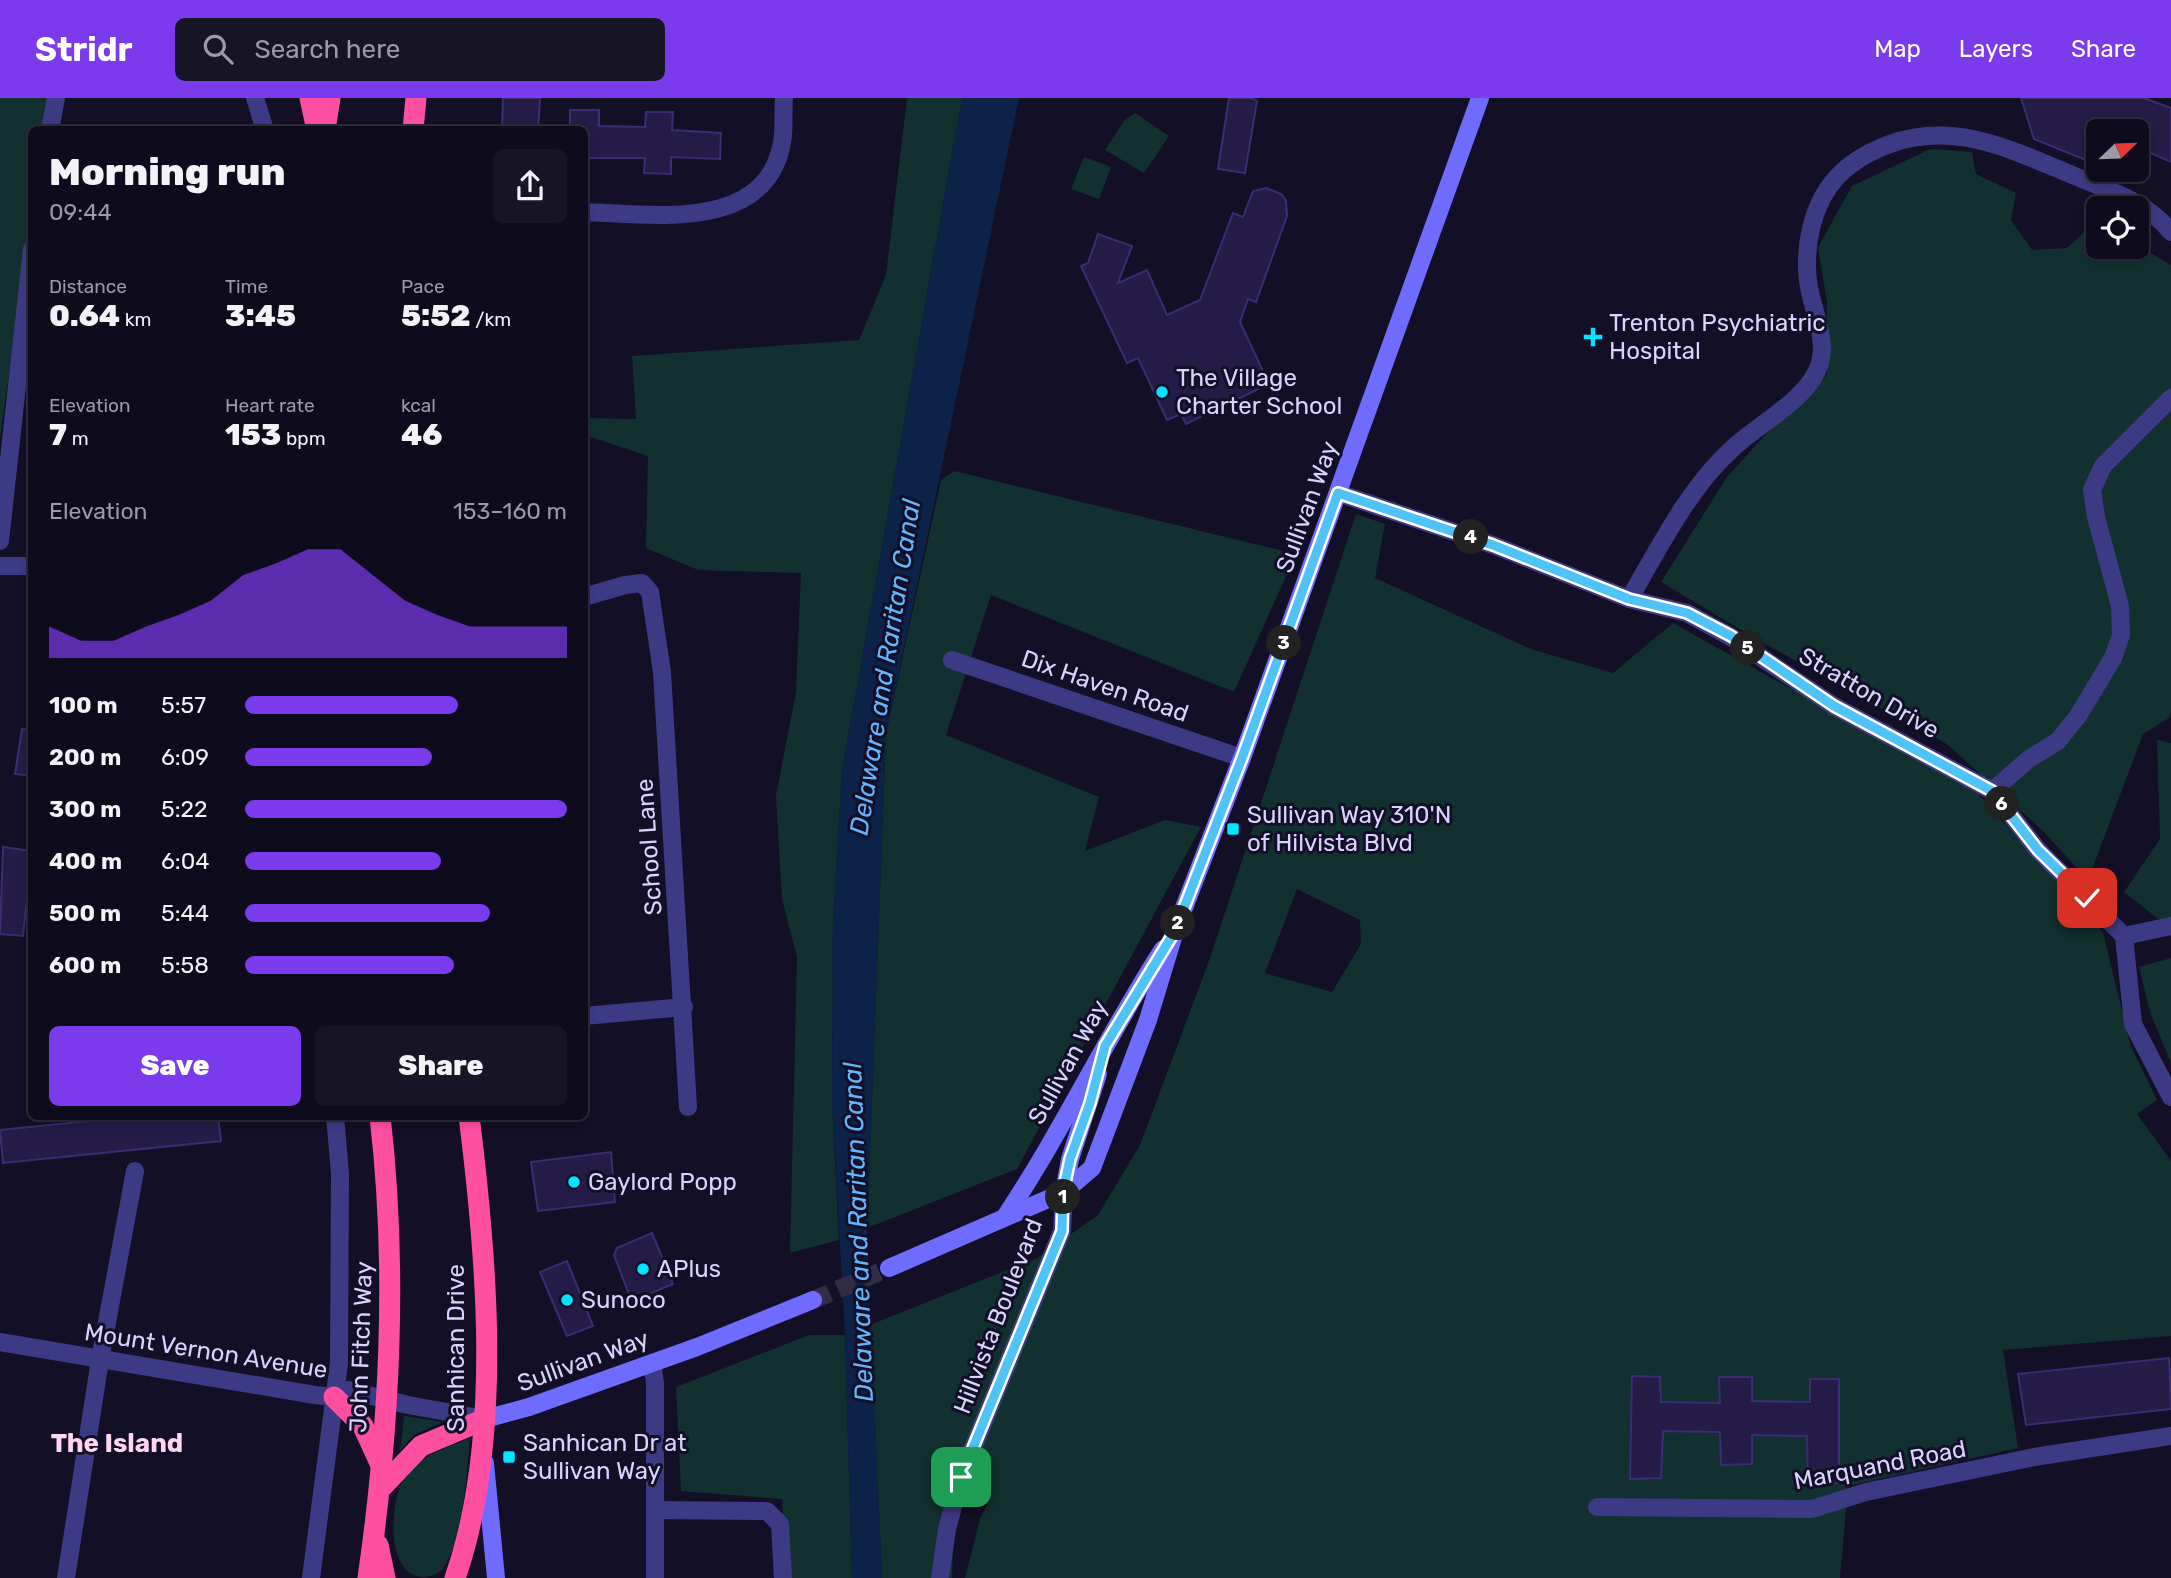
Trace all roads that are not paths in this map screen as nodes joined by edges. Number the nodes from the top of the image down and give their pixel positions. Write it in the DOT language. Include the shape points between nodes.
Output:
graph roads {
  1 [pos="56,98"];
  2 [pos="256,98"];
  3 [pos="310,98"];
  4 [pos="330,98"];
  5 [pos="406,98"];
  6 [pos="416,98"];
  7 [pos="784,98"];
  8 [pos="1480,98"];
  9 [pos="51,126"];
  10 [pos="264,126"];
  11 [pos="316,126"];
  12 [pos="326,126"];
  13 [pos="413,126"];
  14 [pos="413,126"];
  15 [pos="588,212"];
  16 [pos="2171,232"];
  17 [pos="28,286"];
  18 [pos="2171,398"];
  19 [pos="1338,493"];
  20 [pos="0,541"];
  21 [pos="0,566"];
  22 [pos="28,566"];
  23 [pos="588,596"];
  24 [pos="1629,599"];
  25 [pos="952,660"];
  26 [pos="1242,758"];
  27 [pos="1992,791"];
  28 [pos="2171,926"];
  29 [pos="1175,931"];
  30 [pos="2124,936"];
  31 [pos="684,1007"];
  32 [pos="588,1016"];
  33 [pos="1105,1046"];
  34 [pos="2171,1097"];
  35 [pos="688,1107"];
  36 [pos="335,1120"];
  37 [pos="380,1120"];
  38 [pos="469,1120"];
  39 [pos="135,1171"];
  40 [pos="1063,1192"];
  41 [pos="1005,1217"];
  42 [pos="889,1268"];
  43 [pos="813,1300"];
  44 [pos="0,1342"];
  45 [pos="100,1360"];
  46 [pos="652,1363"];
  47 [pos="334,1397"];
  48 [pos="388,1399"];
  49 [pos="485,1419"];
  50 [pos="2171,1436"];
  51 [pos="483,1446"];
  52 [pos="381,1479"];
  53 [pos="1597,1507"];
  54 [pos="655,1510"];
  55 [pos="375,1530"];
  56 [pos="454,1576"];
  57 [pos="66,1578"];
  58 [pos="311,1578"];
  59 [pos="368,1578"];
  60 [pos="385,1578"];
  61 [pos="496,1578"];
  62 [pos="655,1578"];
  63 [pos="782,1578"];
  64 [pos="940,1578"];
  1 -- 9 [label="street"];
  2 -- 10 [label="street"];
  3 -- 11 [label="highway"];
  4 -- 12 [label="highway"];
  5 -- 13 [label="highway"];
  6 -- 14 [label="highway"];
  7 -- 15 [label="street" via="783,137 777,158 758,186 731,206 698,215"];
  8 -- 19 [label="main road, Sullivan Way"];
  16 -- 24 [label="street" via="2137,202 1996,143 1966,136 1905,139 1853,163 1836,178 1819,205 1807,248 1809,283 1823,344 1822,362 1814,378 1799,396 1733,447 1708,475"];
  17 -- 20 [label="street"];
  18 -- 27 [label="street" via="2104,466 2092,490 2120,606 2120,635 2113,658 2059,741 2029,759"];
  19 -- 24 [label="street, Stratton Drive" via="1493,545"];
  19 -- 26 [label="main road, Sullivan Way"];
  21 -- 22 [label="street"];
  23 -- 31 [label="street, School Lane" via="625,585 647,586 662,671"];
  24 -- 27 [label="street, Stratton Drive" via="1687,613 1731,636 1834,706"];
  25 -- 26 [label="street, Dix Haven Road"];
  26 -- 29 [label="main road, Sullivan Way"];
  27 -- 30 [label="street, Stratton Drive" via="2038,850"];
  28 -- 30 [label="street"];
  29 -- 33 [label="main road, Sullivan Way"];
  29 -- 40 [label="main road, Sullivan Way" via="1148,1020 1092,1168"];
  30 -- 34 [label="street" via="2133,1024"];
  31 -- 32 [label="street"];
  31 -- 35 [label="street, School Lane"];
  33 -- 40 [label="main road"];
  33 -- 41 [label="main road, Sullivan Way" via="1051,1146"];
  36 -- 47 [label="street" via="341,1242 340,1363"];
  37 -- 48 [label="highway, John Fitch Way" via="390,1246"];
  38 -- 49 [label="highway, Sanhican Drive" via="482,1260"];
  39 -- 45 [label="street"];
  40 -- 41 [label="main road, Sullivan Way"];
  40 -- 64 [label="street, Hillvista Boulevard" via="1062,1231 961,1477"];
  41 -- 42 [label="main road, Sullivan Way"];
  43 -- 46 [label="main road, Sullivan Way"];
  44 -- 45 [label="street, Mount Vernon Avenue"];
  45 -- 47 [label="street, Mount Vernon Avenue"];
  45 -- 57 [label="street"];
  46 -- 49 [label="main road, Sullivan Way"];
  46 -- 54 [label="street"];
  47 -- 48 [label="street, Mount Vernon Avenue" via="348,1390"];
  47 -- 52 [label="highway" via="363,1426"];
  47 -- 58 [label="street"];
  48 -- 49 [label="street, Mount Vernon Avenue"];
  48 -- 52 [label="highway, John Fitch Way"];
  49 -- 51 [label="highway, Sanhican Drive"];
  49 -- 52 [label="highway" via="421,1446"];
  50 -- 53 [label="street, Marquand Road" via="2034,1457 1866,1492 1812,1509"];
  51 -- 56 [label="highway" via="473,1511"];
  51 -- 61 [label="main road, Sanhican Drive"];
  52 -- 55 [label="highway, John Fitch Way"];
  54 -- 62 [label="street"];
  54 -- 63 [label="street" via="767,1511 780,1524"];
  55 -- 59 [label="highway, John Fitch Way"];
  55 -- 60 [label="highway"];
}
